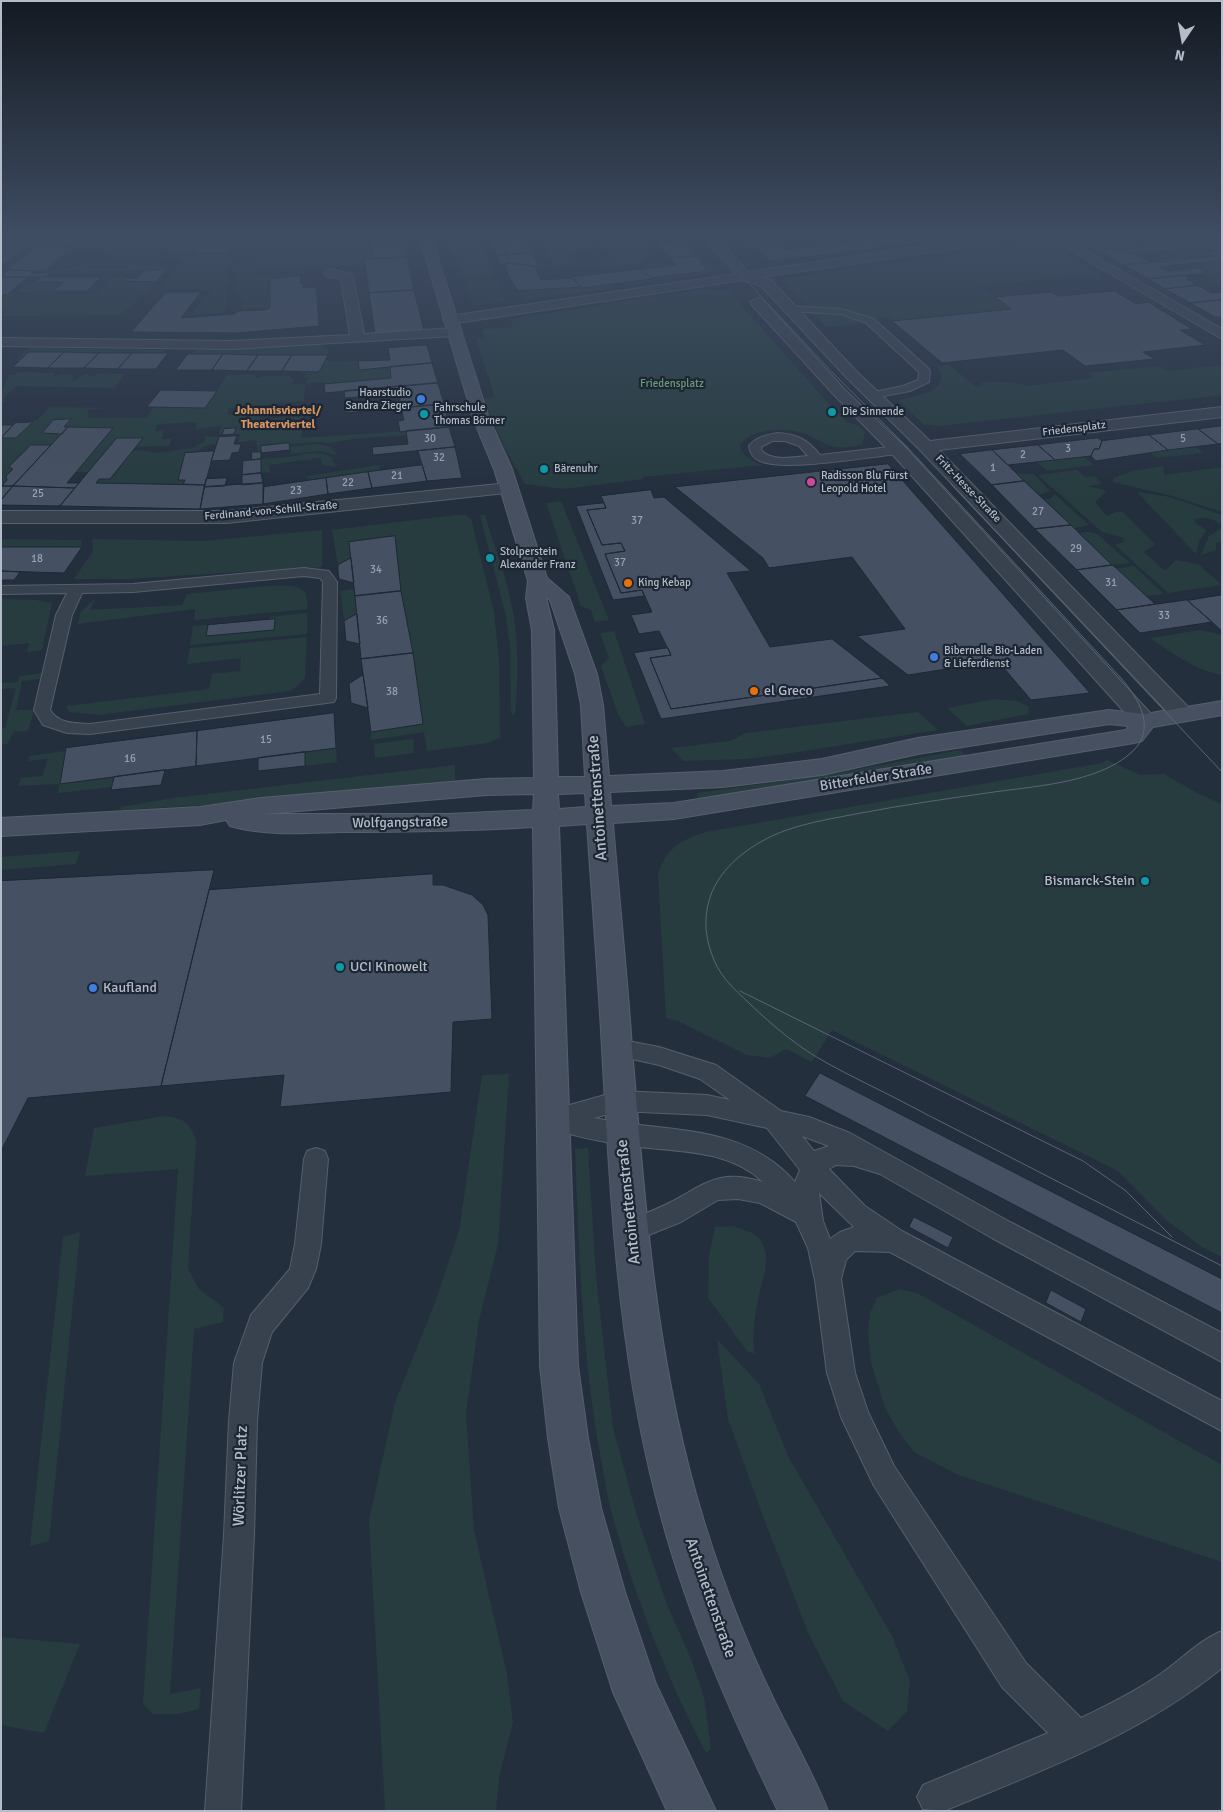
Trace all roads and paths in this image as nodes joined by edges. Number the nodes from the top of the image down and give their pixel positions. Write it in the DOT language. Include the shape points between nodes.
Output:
graph roads {
  1 [pos="355,324"];
  2 [pos="466,324"];
  3 [pos="776,324"];
  4 [pos="803,324"];
  5 [pos="872,324"];
  6 [pos="1202,324"];
  7 [pos="452,326"];
  8 [pos="1222,335"];
  9 [pos="358,339"];
  10 [pos="1,342"];
  11 [pos="872,394"];
  12 [pos="1222,412"];
  13 [pos="926,446"];
  14 [pos="898,450"];
  15 [pos="816,458"];
  16 [pos="510,488"];
  17 [pos="1,517"];
  18 [pos="538,581"];
  19 [pos="1,590"];
  20 [pos="76,590"];
  21 [pos="1222,708"];
  22 [pos="1182,714"];
  23 [pos="1145,721"];
  24 [pos="597,786"];
  25 [pos="546,787"];
  26 [pos="200,816"];
  27 [pos="600,816"];
  28 [pos="547,818"];
  29 [pos="1,828"];
  30 [pos="617,1048"];
  31 [pos="619,1101"];
  32 [pos="772,1118"];
  33 [pos="554,1119"];
  34 [pos="622,1134"];
  35 [pos="316,1159"];
  36 [pos="889,1166"];
  37 [pos="813,1168"];
  38 [pos="810,1221"];
  39 [pos="632,1230"];
  40 [pos="893,1240"];
  41 [pos="828,1280"];
  42 [pos="1222,1348"];
  43 [pos="1222,1417"];
  44 [pos="1222,1647"];
  45 [pos="1076,1737"];
  46 [pos="935,1797"];
  47 [pos="223,1811"];
  48 [pos="692,1811"];
  49 [pos="804,1811"];
  1 -- 9 [label="street"];
  2 -- 7 [label="street"];
  3 -- 14 [label="street, Fritz-Hesse-Straße"];
  4 -- 11 [label="street, Fritz-Hesse-Straße"];
  5 -- 11 [label="lane" via="925,371 922,382 916,386"];
  6 -- 8 [label="street"];
  7 -- 9 [label="street"];
  7 -- 16 [label="main road" via="481,418"];
  9 -- 10 [label="street" via="231,345"];
  11 -- 13 [label="street, Fritz-Hesse-Straße"];
  12 -- 13 [label="street, Friedensplatz"];
  13 -- 22 [label="street, Fritz-Hesse-Straße"];
  14 -- 15 [label="lane"];
  14 -- 23 [label="street, Fritz-Hesse-Straße"];
  16 -- 17 [label="street, Ferdinand-von-Schill-Straße" via="227,517"];
  16 -- 18 [label="main road"];
  18 -- 24 [label="main road, Antoinettenstraße" via="559,597 586,674 592,705"];
  18 -- 25 [label="main road" via="536,598 543,630"];
  19 -- 20 [label="lane"];
  20 -- 20 [label="lane" via="304,572 324,574 330,582 328,698 90,729 67,728 49,721 42,710 64,615"];
  21 -- 22 [label="main road, Bitterfelder Straße"];
  22 -- 23 [label="main road, Bitterfelder Straße"];
  23 -- 24 [label="main road, Bitterfelder Straße" via="1109,717 918,746 822,768 723,780"];
  23 -- 27 [label="main road, Bitterfelder Straße" via="1134,736 674,811"];
  24 -- 25 [label="main road, Wolfgangstraße"];
  24 -- 27 [label="main road, Antoinettenstraße"];
  25 -- 26 [label="main road, Wolfgangstraße" via="486,787 261,806"];
  25 -- 28 [label="main road"];
  26 -- 28 [label="main road, Wolfgangstraße" via="274,824 448,823"];
  26 -- 29 [label="main road, Wolfgangstraße"];
  27 -- 28 [label="main road, Wolfgangstraße"];
  27 -- 30 [label="main road, Antoinettenstraße"];
  28 -- 33 [label="main road" via="546,884"];
  30 -- 31 [label="main road, Antoinettenstraße"];
  30 -- 32 [label="lane" via="659,1056 708,1072"];
  31 -- 32 [label="lane" via="708,1105"];
  31 -- 33 [label="lane"];
  31 -- 34 [label="main road, Antoinettenstraße"];
  32 -- 36 [label="lane" via="809,1127 842,1140"];
  32 -- 37 [label="lane"];
  33 -- 34 [label="lane"];
  33 -- 48 [label="main road" via="560,1366 580,1508 636,1692"];
  34 -- 38 [label="lane" via="703,1143 734,1152 762,1166 788,1191"];
  34 -- 39 [label="main road, Antoinettenstraße"];
  35 -- 47 [label="lane, Wörlitzer Platz" via="303,1269 299,1279 261,1324 248,1363"];
  36 -- 37 [label="lane" via="854,1155 836,1154"];
  36 -- 42 [label="lane"];
  37 -- 38 [label="lane" via="806,1191"];
  37 -- 40 [label="lane" via="856,1214"];
  38 -- 39 [label="lane" via="776,1198 734,1188 716,1189 678,1211"];
  38 -- 41 [label="lane" via="821,1248"];
  39 -- 49 [label="main road, Antoinettenstraße" via="646,1347 664,1445 693,1553 734,1667"];
  40 -- 41 [label="lane" via="864,1236 845,1241 835,1251"];
  40 -- 43 [label="lane"];
  41 -- 45 [label="lane" via="841,1373 855,1417 884,1476 1014,1675"];
  44 -- 45 [label="lane" via="1138,1706"];
  45 -- 46 [label="lane"];
}
